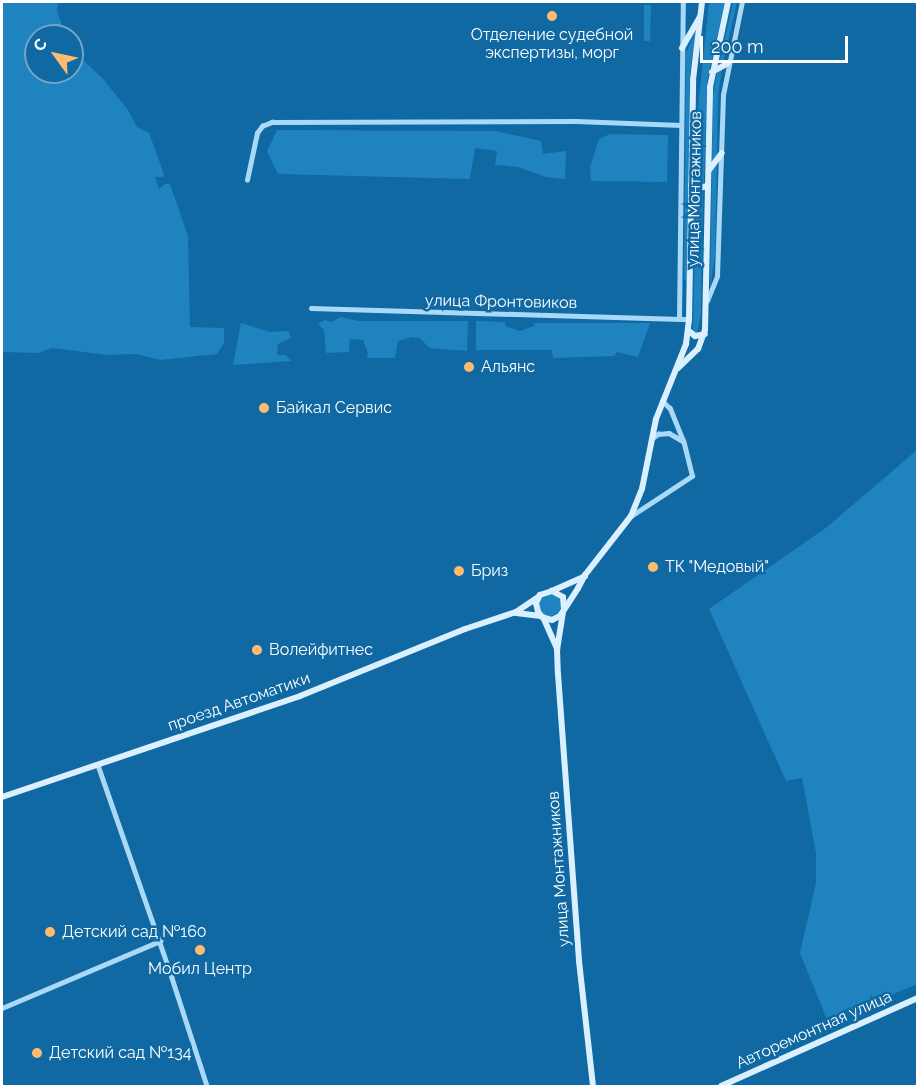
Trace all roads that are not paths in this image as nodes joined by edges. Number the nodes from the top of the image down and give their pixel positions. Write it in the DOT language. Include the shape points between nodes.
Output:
graph roads {
  1 [pos="682,2"];
  2 [pos="702,2"];
  3 [pos="728,2"];
  4 [pos="742,2"];
  5 [pos="701,17"];
  6 [pos="682,48"];
  7 [pos="728,63"];
  8 [pos="712,72"];
  9 [pos="681,125"];
  10 [pos="722,153"];
  11 [pos="708,171"];
  12 [pos="247,180"];
  13 [pos="692,185"];
  14 [pos="708,186"];
  15 [pos="680,285"];
  16 [pos="690,293"];
  17 [pos="707,300"];
  18 [pos="311,308"];
  19 [pos="679,318"];
  20 [pos="689,319"];
  21 [pos="689,331"];
  22 [pos="705,334"];
  23 [pos="678,368"];
  24 [pos="662,401"];
  25 [pos="650,440"];
  26 [pos="683,441"];
  27 [pos="631,516"];
  28 [pos="585,575"];
  29 [pos="552,591"];
  30 [pos="538,598"];
  31 [pos="564,611"];
  32 [pos="516,612"];
  33 [pos="542,616"];
  34 [pos="557,650"];
  35 [pos="98,765"];
  36 [pos="2,797"];
  37 [pos="160,941"];
  38 [pos="918,998"];
  39 [pos="2,1008"];
  40 [pos="207,1086"];
  41 [pos="593,1086"];
  42 [pos="721,1086"];
  1 -- 6 [label="street"];
  2 -- 5 [label="main road, улица Монтажников"];
  3 -- 8 [label="main road, улица Монтажников"];
  4 -- 7 [label="street"];
  5 -- 6 [label="main road"];
  5 -- 13 [label="main road, улица Монтажников" via="693,80"];
  6 -- 9 [label="street"];
  7 -- 8 [label="main road"];
  7 -- 10 [label="street"];
  8 -- 11 [label="main road, улица Монтажников"];
  9 -- 12 [label="street" via="576,121 272,122 257,133"];
  9 -- 15 [label="street"];
  10 -- 11 [label="main road"];
  10 -- 17 [label="street" via="717,276"];
  11 -- 14 [label="main road, улица Монтажников"];
  13 -- 14 [label="main road"];
  13 -- 16 [label="main road, улица Монтажников"];
  14 -- 17 [label="main road, улица Монтажников"];
  15 -- 16 [label="street"];
  15 -- 19 [label="street"];
  16 -- 20 [label="main road, улица Монтажников"];
  17 -- 22 [label="main road, улица Монтажников"];
  18 -- 19 [label="street, улица Фронтовиков"];
  19 -- 20 [label="street, улица Фронтовиков"];
  20 -- 21 [label="main road, улица Монтажников"];
  21 -- 22 [label="main road" via="695,336"];
  21 -- 23 [label="main road, улица Монтажников"];
  22 -- 23 [label="main road, улица Монтажников" via="698,349"];
  23 -- 24 [label="main road, улица Монтажников"];
  24 -- 25 [label="main road, улица Монтажников"];
  24 -- 26 [label="street" via="670,409"];
  25 -- 26 [label="street" via="669,433"];
  25 -- 27 [label="main road, улица Монтажников" via="642,489"];
  26 -- 27 [label="street" via="692,476"];
  27 -- 28 [label="main road, улица Монтажников"];
  28 -- 29 [label="main road, улица Монтажников"];
  28 -- 31 [label="main road, улица Монтажников"];
  29 -- 30 [label="main road"];
  29 -- 31 [label="main road" via="563,597"];
  30 -- 32 [label="main road, проезд Автоматики"];
  30 -- 33 [label="main road" via="536,607"];
  31 -- 33 [label="main road" via="552,620"];
  31 -- 34 [label="main road, улица Монтажников"];
  32 -- 33 [label="main road, проезд Автоматики"];
  32 -- 35 [label="main road, проезд Автоматики" via="278,704"];
  33 -- 34 [label="main road, улица Монтажников"];
  34 -- 41 [label="main road, улица Монтажников" via="579,961"];
  35 -- 36 [label="main road, проезд Автоматики"];
  35 -- 37 [label="street"];
  37 -- 39 [label="street"];
  37 -- 40 [label="street"];
  38 -- 42 [label="main road, Авторемонтная улица"];
}
